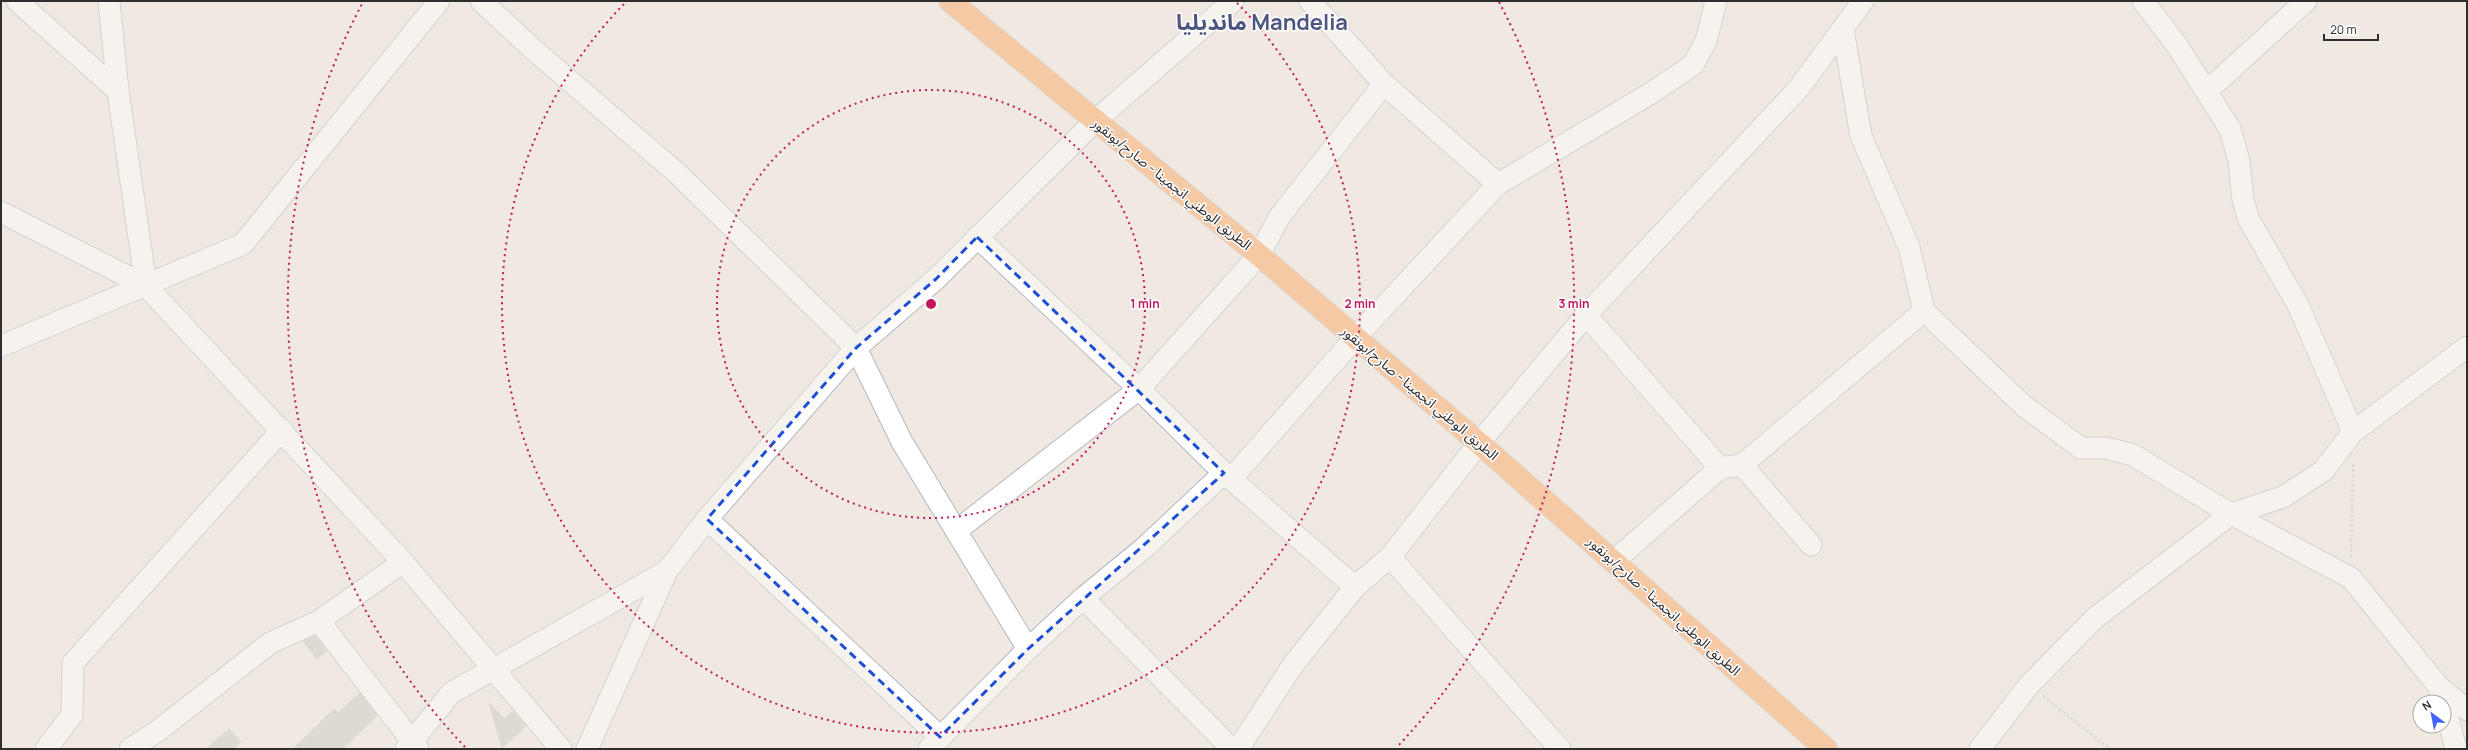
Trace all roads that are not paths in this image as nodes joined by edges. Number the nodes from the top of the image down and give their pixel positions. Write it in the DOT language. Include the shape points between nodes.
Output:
graph roads {
  1 [pos="17,1"];
  2 [pos="110,1"];
  3 [pos="439,1"];
  4 [pos="481,1"];
  5 [pos="950,1"];
  6 [pos="1233,1"];
  7 [pos="1310,1"];
  8 [pos="1716,1"];
  9 [pos="1863,1"];
  10 [pos="2143,1"];
  11 [pos="2306,1"];
  12 [pos="1843,29"];
  13 [pos="1384,84"];
  14 [pos="118,91"];
  15 [pos="2207,91"];
  16 [pos="1095,121"];
  17 [pos="1498,184"];
  18 [pos="1,212"];
  19 [pos="977,237"];
  20 [pos="1259,256"];
  21 [pos="146,286"];
  22 [pos="1924,311"];
  23 [pos="1586,315"];
  24 [pos="1355,338"];
  25 [pos="1,346"];
  26 [pos="2467,347"];
  27 [pos="856,348"];
  28 [pos="1139,389"];
  29 [pos="282,430"];
  30 [pos="2353,432"];
  31 [pos="1479,443"];
  32 [pos="1742,465"];
  33 [pos="1720,468"];
  34 [pos="1228,476"];
  35 [pos="2231,514"];
  36 [pos="707,519"];
  37 [pos="956,531"];
  38 [pos="1811,545"];
  39 [pos="1390,557"];
  40 [pos="1614,561"];
  41 [pos="403,562"];
  42 [pos="667,571"];
  43 [pos="1355,587"];
  44 [pos="1083,598"];
  45 [pos="319,621"];
  46 [pos="1028,649"];
  47 [pos="494,670"];
  48 [pos="2439,694"];
  49 [pos="2452,703"];
  50 [pos="2467,710"];
  51 [pos="2452,734"];
  52 [pos="160,740"];
  53 [pos="934,743"];
  54 [pos="412,747"];
  55 [pos="46,749"];
  56 [pos="130,749"];
  57 [pos="561,749"];
  58 [pos="587,749"];
  59 [pos="1232,749"];
  60 [pos="1238,749"];
  61 [pos="1560,749"];
  62 [pos="1826,749"];
  63 [pos="1980,749"];
  64 [pos="2456,749"];
  1 -- 14 [label="street"];
  2 -- 14 [label="street"];
  3 -- 21 [label="street" via="243,244"];
  4 -- 27 [label="street" via="535,52 678,174"];
  5 -- 16 [label="highway, الطريق الوطني انجمينا - صارح/بونقور"];
  6 -- 16 [label="street"];
  7 -- 13 [label="street"];
  8 -- 17 [label="street" via="1706,41 1693,65 1648,95"];
  9 -- 12 [label="street"];
  10 -- 15 [label="street"];
  11 -- 15 [label="street"];
  12 -- 22 [label="street" via="1861,136 1909,247"];
  12 -- 23 [label="street" via="1799,88"];
  13 -- 17 [label="street"];
  13 -- 20 [label="street" via="1280,216"];
  14 -- 21 [label="street"];
  15 -- 30 [label="street" via="2230,129 2239,161 2243,200 2249,220 2298,305"];
  16 -- 19 [label="street"];
  16 -- 20 [label="highway, الطريق الوطني انجمينا - صارح/بونقور"];
  17 -- 24 [label="street"];
  18 -- 21 [label="street"];
  19 -- 27 [label="street" via="936,279"];
  19 -- 28 [label="street"];
  20 -- 24 [label="highway, الطريق الوطني انجمينا - صارح/بونقور"];
  20 -- 28 [label="street"];
  21 -- 25 [label="street"];
  21 -- 29 [label="street"];
  22 -- 32 [label="street"];
  22 -- 35 [label="street" via="2024,406 2081,448 2106,448 2133,455"];
  23 -- 31 [label="street"];
  23 -- 33 [label="street"];
  24 -- 31 [label="highway, الطريق الوطني انجمينا - صارح/بونقور"];
  24 -- 34 [label="street"];
  26 -- 30 [label="street"];
  27 -- 36 [label="street"];
  27 -- 37 [label="street" via="902,442"];
  28 -- 34 [label="street"];
  28 -- 37 [label="street"];
  29 -- 41 [label="street"];
  29 -- 55 [label="street" via="72,663 72,715"];
  30 -- 35 [label="street" via="2323,471 2283,497"];
  31 -- 39 [label="street"];
  31 -- 40 [label="highway, الطريق الوطني انجمينا - صارح/بونقور"];
  32 -- 33 [label="street"];
  32 -- 38 [label="street"];
  33 -- 40 [label="street"];
  34 -- 43 [label="street"];
  34 -- 44 [label="street"];
  35 -- 48 [label="street" via="2351,578"];
  35 -- 63 [label="street" via="2095,618 2030,685"];
  36 -- 42 [label="street"];
  36 -- 53 [label="street"];
  37 -- 46 [label="street"];
  39 -- 43 [label="street"];
  39 -- 61 [label="street"];
  40 -- 62 [label="highway, الطريق الوطني انجمينا - صارح/بونقور"];
  41 -- 45 [label="street"];
  41 -- 47 [label="street"];
  42 -- 47 [label="street"];
  42 -- 58 [label="street"];
  43 -- 60 [label="street" via="1293,665"];
  44 -- 46 [label="street"];
  44 -- 59 [label="street"];
  45 -- 52 [label="street" via="270,643"];
  45 -- 54 [label="street"];
  46 -- 53 [label="street"];
  47 -- 54 [label="street" via="451,693"];
  47 -- 57 [label="street"];
  49 -- 50 [label="street"];
  51 -- 64 [label="street"];
  52 -- 56 [label="street"];
}
